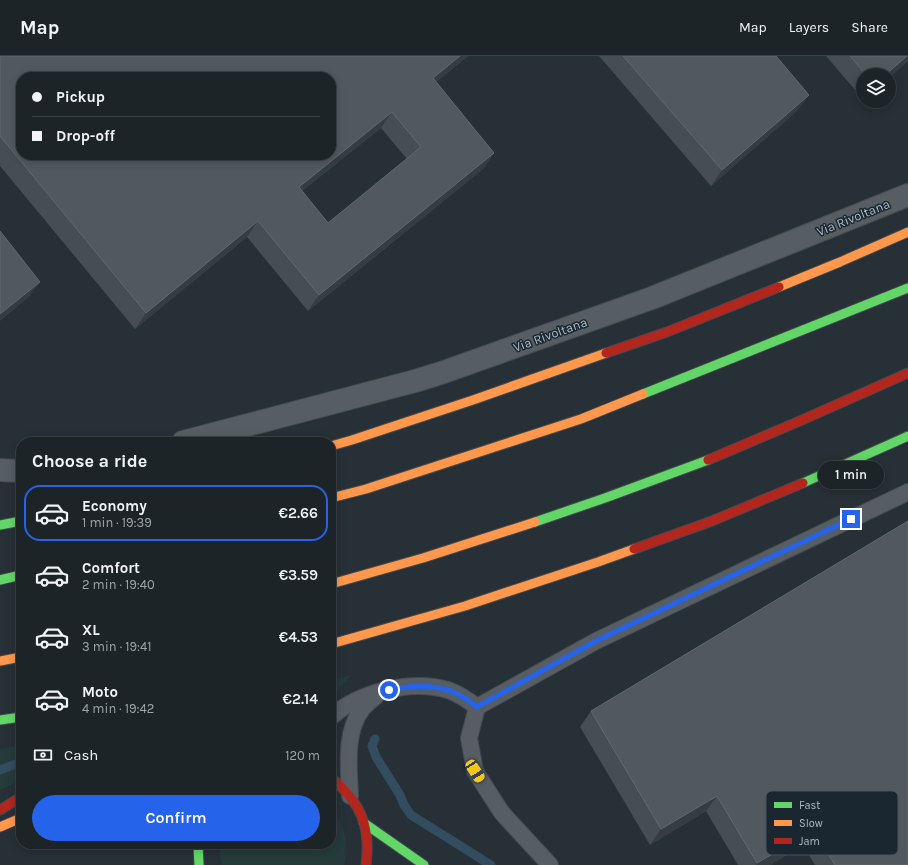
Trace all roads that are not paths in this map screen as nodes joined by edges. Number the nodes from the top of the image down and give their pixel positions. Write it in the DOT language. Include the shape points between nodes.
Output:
graph roads {
  1 [pos="908,195"];
  2 [pos="908,232"];
  3 [pos="908,288"];
  4 [pos="908,373"];
  5 [pos="908,436"];
  6 [pos="202,437"];
  7 [pos="336,445"];
  8 [pos="0,470"];
  9 [pos="16,471"];
  10 [pos="908,492"];
  11 [pos="336,497"];
  12 [pos="16,523"];
  13 [pos="0,525"];
  14 [pos="16,576"];
  15 [pos="0,580"];
  16 [pos="336,583"];
  17 [pos="336,643"];
  18 [pos="16,658"];
  19 [pos="0,661"];
  20 [pos="382,692"];
  21 [pos="477,707"];
  22 [pos="336,713"];
  23 [pos="16,717"];
  24 [pos="0,720"];
  25 [pos="336,782"];
  26 [pos="350,796"];
  27 [pos="16,800"];
  28 [pos="0,810"];
  29 [pos="16,820"];
  30 [pos="364,823"];
  31 [pos="0,827"];
  32 [pos="195,849"];
  33 [pos="199,865"];
  34 [pos="366,865"];
  35 [pos="424,865"];
  36 [pos="550,865"];
  1 -- 6 [label="street, Via Rivoltana" via="652,298 441,373"];
  2 -- 7 [label="main road" via="667,332"];
  3 -- 11 [label="main road" via="581,419"];
  4 -- 16 [label="main road" via="750,443 639,486 452,549"];
  5 -- 17 [label="main road" via="768,498 605,560 465,606"];
  8 -- 9 [label="street"];
  10 -- 21 [label="lane" via="596,641"];
  12 -- 13 [label="main road"];
  14 -- 15 [label="main road"];
  18 -- 19 [label="main road"];
  20 -- 21 [label="lane" via="412,686 447,690"];
  20 -- 22 [label="lane" via="367,696"];
  20 -- 26 [label="lane" via="362,709 351,735"];
  21 -- 36 [label="lane" via="469,738 475,771 502,813"];
  23 -- 24 [label="main road"];
  25 -- 26 [label="main road"];
  26 -- 30 [label="main road" via="359,809"];
  27 -- 28 [label="main road"];
  29 -- 31 [label="main road"];
  30 -- 34 [label="main road" via="368,846"];
  30 -- 35 [label="main road"];
  32 -- 33 [label="main road"];
}
